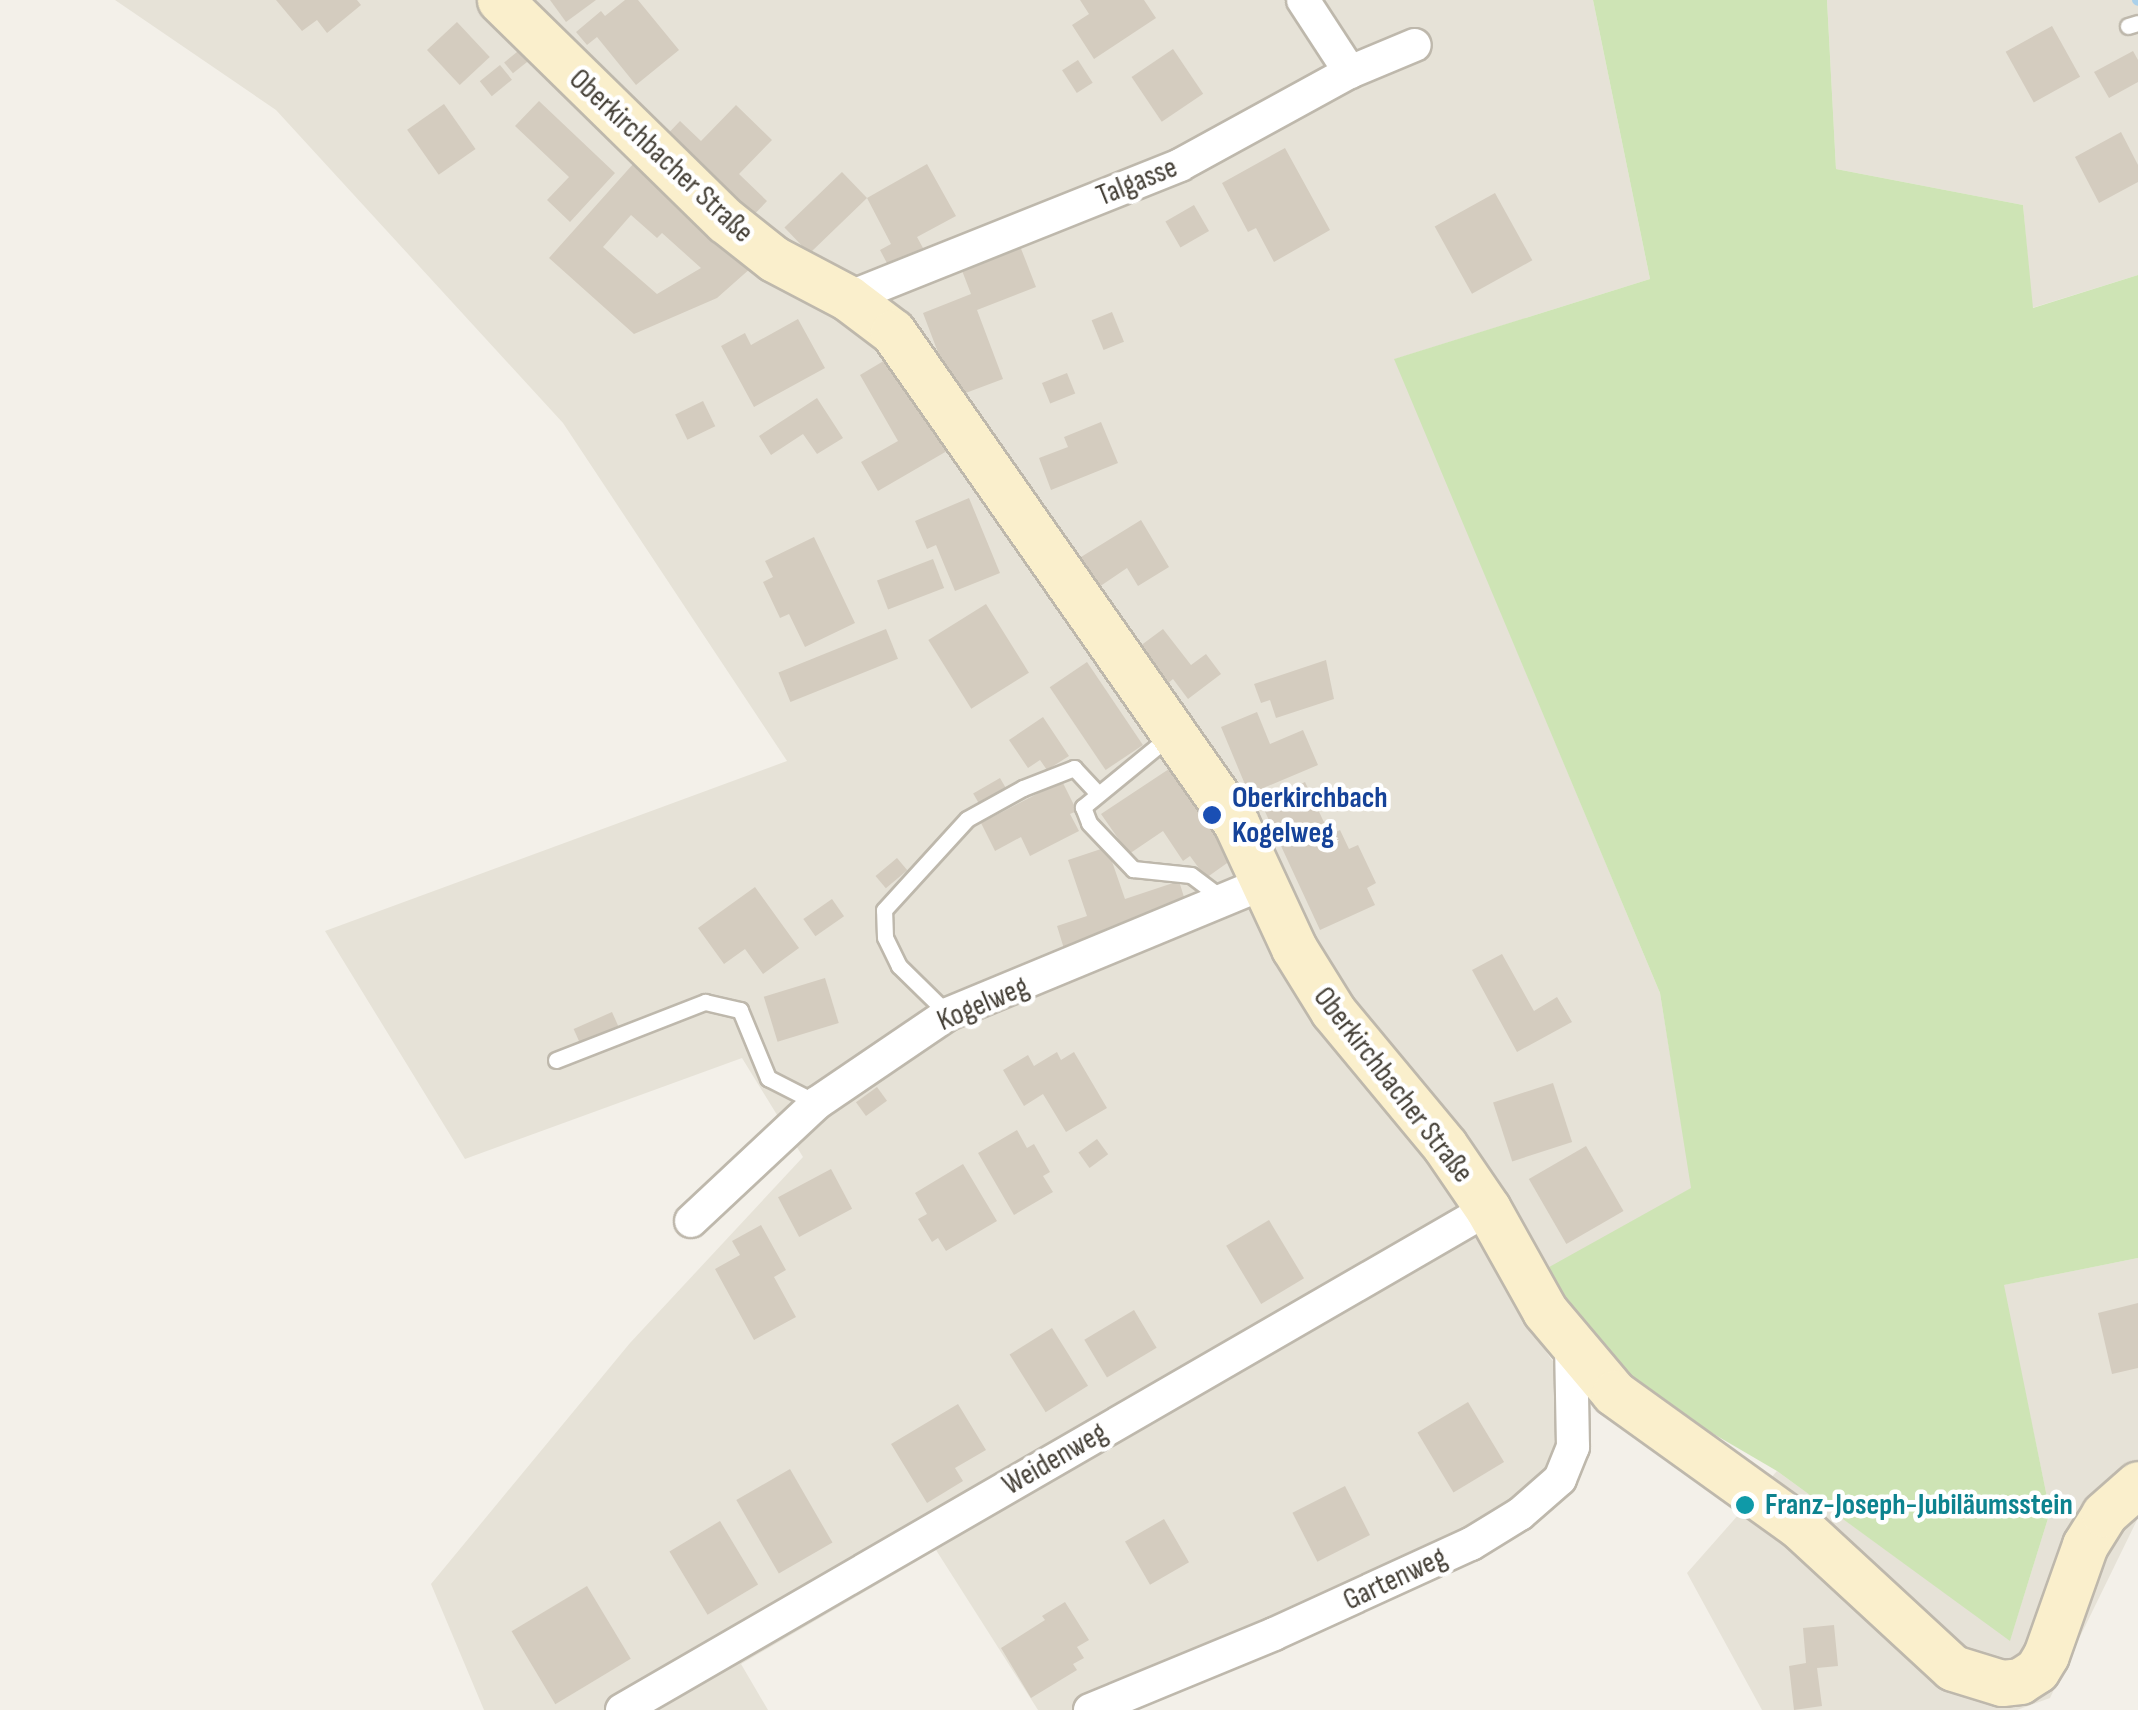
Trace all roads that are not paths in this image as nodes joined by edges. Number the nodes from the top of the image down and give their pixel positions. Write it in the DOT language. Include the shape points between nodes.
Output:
graph roads {
  1 [pos="500,0"];
  2 [pos="1302,0"];
  3 [pos="1415,45"];
  4 [pos="1350,72"];
  5 [pos="848,298"];
  6 [pos="1174,733"];
  7 [pos="1098,793"];
  8 [pos="1266,883"];
  9 [pos="1224,900"];
  10 [pos="948,1014"];
  11 [pos="556,1060"];
  12 [pos="817,1103"];
  13 [pos="1488,1209"];
  14 [pos="691,1221"];
  15 [pos="1570,1345"];
  16 [pos="2138,1484"];
  17 [pos="622,1710"];
  18 [pos="1090,1710"];
  1 -- 5 [label="street, Oberkirchbacher Straße" via="726,221 774,259"];
  2 -- 4 [label="street"];
  3 -- 4 [label="street, Talgasse"];
  4 -- 5 [label="street, Talgasse" via="1180,166"];
  5 -- 6 [label="street, Oberkirchbacher Straße" via="893,332"];
  6 -- 7 [label="lane"];
  6 -- 8 [label="street, Oberkirchbacher Straße" via="1236,823"];
  7 -- 9 [label="lane" via="1084,807 1089,823 1134,868 1190,875"];
  7 -- 10 [label="lane" via="1074,768 1009,796 967,819 884,910 884,937 899,966"];
  8 -- 9 [label="street, Kogelweg"];
  8 -- 13 [label="street, Oberkirchbacher Straße" via="1332,1012 1405,1093"];
  9 -- 10 [label="street, Kogelweg"];
  10 -- 12 [label="street, Kogelweg"];
  11 -- 12 [label="lane" via="705,1002 740,1010 768,1078"];
  12 -- 14 [label="street, Kogelweg"];
  13 -- 15 [label="street, Oberkirchbacher Straße" via="1544,1312"];
  13 -- 17 [label="street, Weidenweg"];
  15 -- 16 [label="street, Oberkirchbacher Straße" via="1614,1393 1800,1526 1929,1650 1976,1678 2020,1681 2036,1670 2084,1544 2104,1514"];
  15 -- 18 [label="street, Gartenweg" via="1574,1447 1560,1479 1520,1514 1471,1544 1274,1634"];
}
